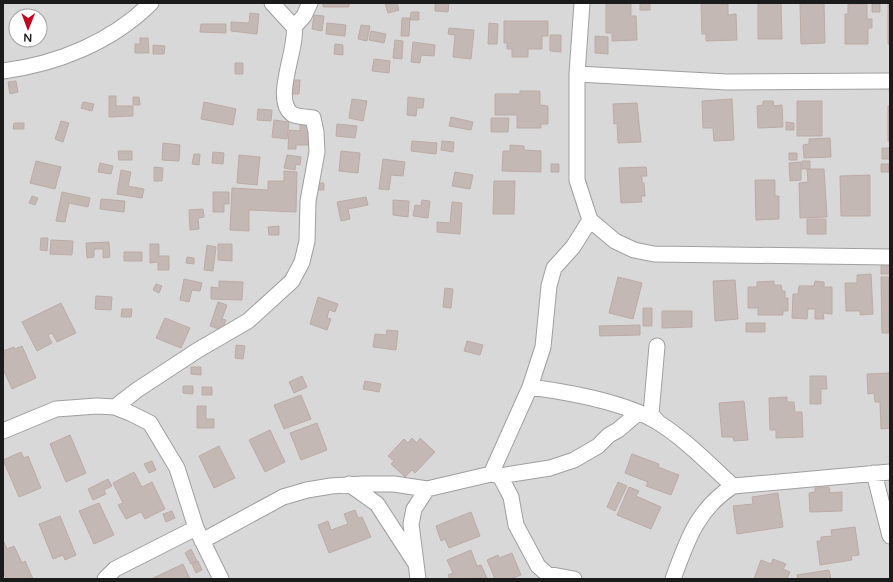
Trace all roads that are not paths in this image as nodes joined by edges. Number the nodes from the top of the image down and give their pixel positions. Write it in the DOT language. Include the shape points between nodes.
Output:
graph roads {
  1 [pos="151,3"];
  2 [pos="272,3"];
  3 [pos="310,3"];
  4 [pos="582,3"];
  5 [pos="294,27"];
  6 [pos="3,71"];
  7 [pos="577,74"];
  8 [pos="890,81"];
  9 [pos="590,220"];
  10 [pos="890,257"];
  11 [pos="657,346"];
  12 [pos="530,387"];
  13 [pos="114,407"];
  14 [pos="638,413"];
  15 [pos="658,422"];
  16 [pos="3,431"];
  17 [pos="890,472"];
  18 [pos="874,473"];
  19 [pos="496,475"];
  20 [pos="349,484"];
  21 [pos="734,486"];
  22 [pos="427,489"];
  23 [pos="199,534"];
  24 [pos="890,536"];
  25 [pos="416,564"];
  26 [pos="105,579"];
  27 [pos="221,579"];
  28 [pos="418,579"];
  29 [pos="574,579"];
  30 [pos="673,579"];
  1 -- 6 [label="street" via="136,18 102,40 55,60"];
  2 -- 5 [label="street"];
  3 -- 5 [label="street" via="304,16"];
  4 -- 7 [label="street"];
  5 -- 13 [label="street" via="295,38 284,88 286,104 293,115 313,118 317,152 308,201 307,241 302,262 292,281 248,321 198,350"];
  7 -- 8 [label="street" via="727,82"];
  7 -- 9 [label="street" via="577,180"];
  9 -- 10 [label="street" via="615,241 634,250 654,254"];
  9 -- 12 [label="street" via="574,247 554,268 548,286 543,347"];
  11 -- 15 [label="street" via="651,414"];
  12 -- 14 [label="street" via="597,399"];
  12 -- 19 [label="street"];
  13 -- 16 [label="street" via="56,409"];
  13 -- 23 [label="street" via="150,423 177,468"];
  14 -- 15 [label="street"];
  14 -- 19 [label="street" via="598,446 574,460 550,468"];
  15 -- 21 [label="street"];
  17 -- 18 [label="street"];
  18 -- 21 [label="street"];
  18 -- 24 [label="street"];
  19 -- 22 [label="street"];
  19 -- 29 [label="street" via="511,497 516,525 538,566 547,574"];
  20 -- 22 [label="street" via="394,484"];
  20 -- 23 [label="street" via="313,489 283,497"];
  20 -- 25 [label="street" via="377,504"];
  21 -- 30 [label="street" via="718,495 703,512 690,534"];
  22 -- 25 [label="street" via="412,516 410,532"];
  23 -- 26 [label="street" via="115,569"];
  23 -- 27 [label="street"];
  25 -- 28 [label="street"];
}
